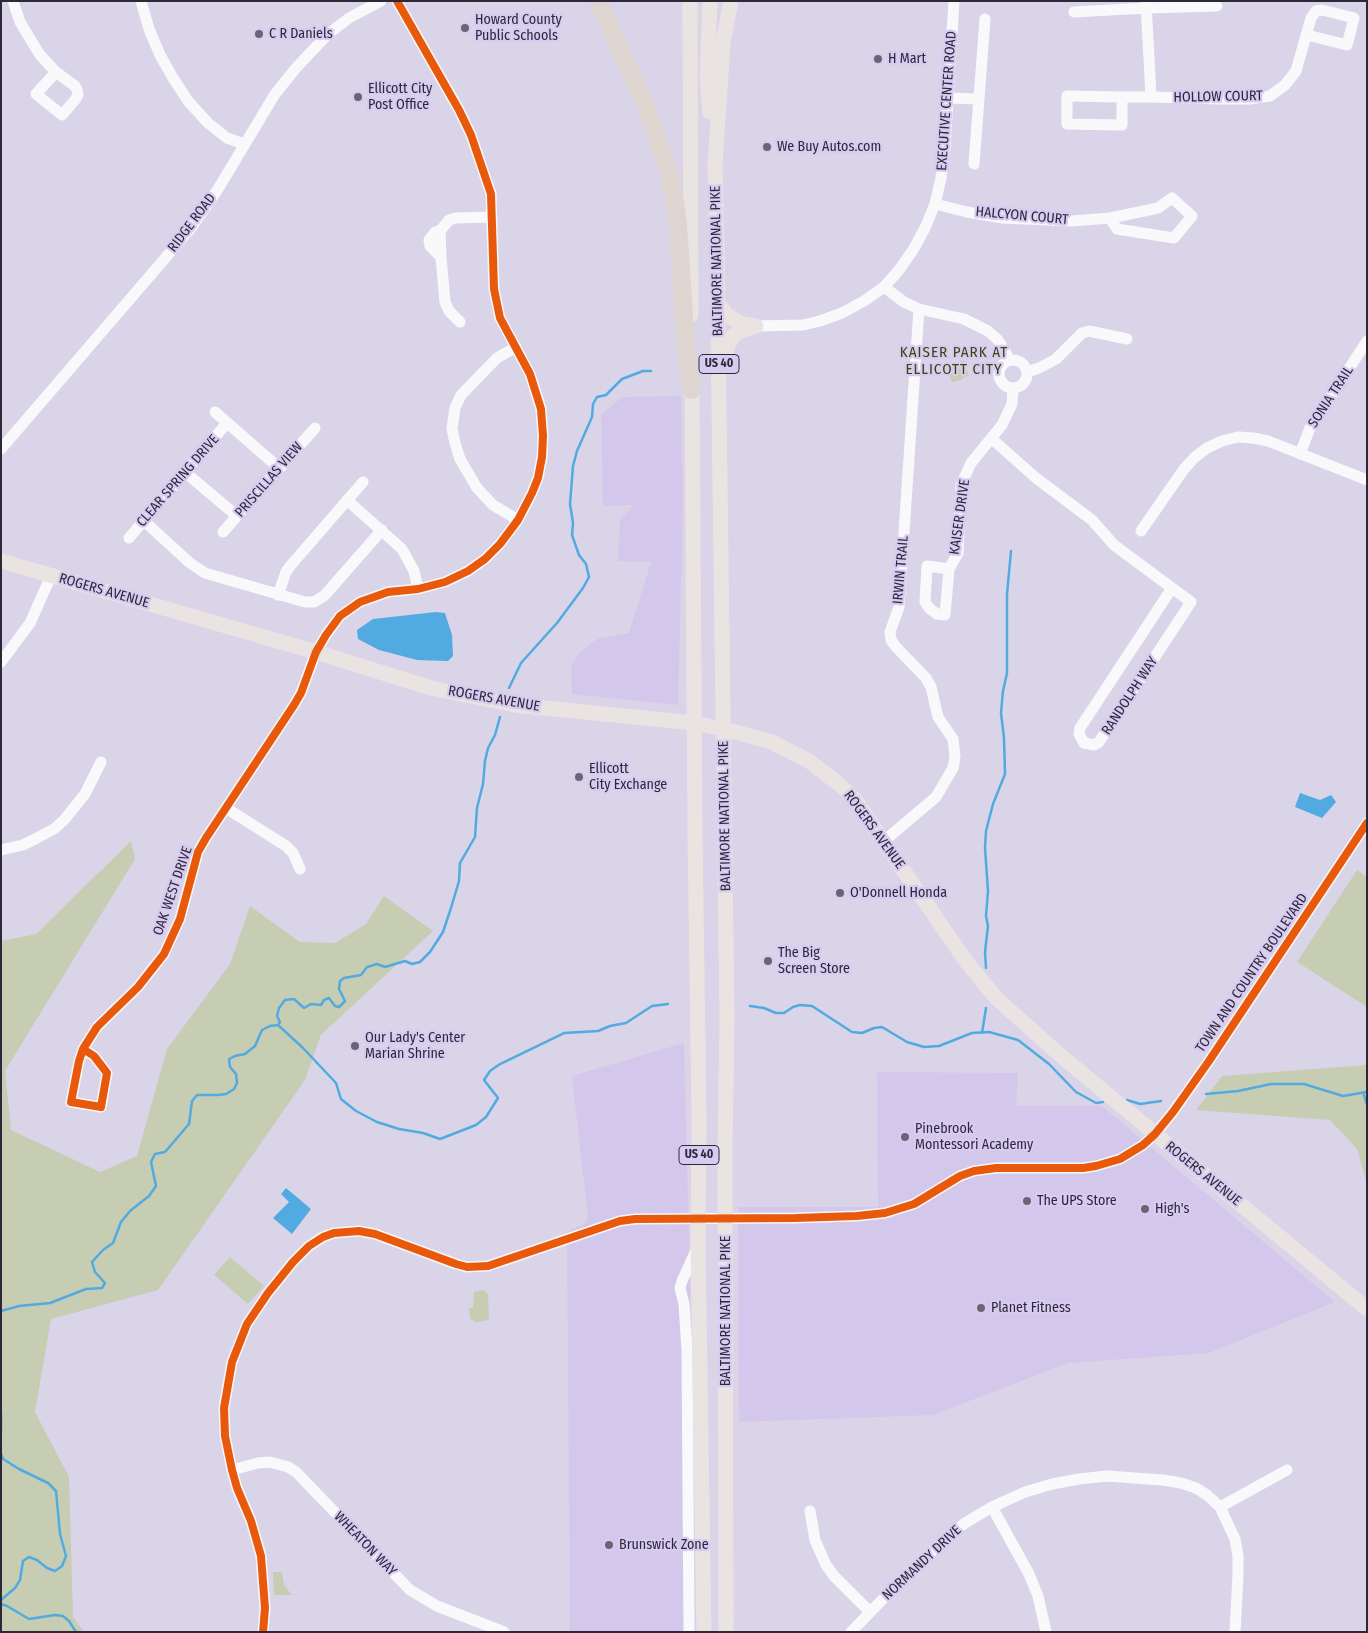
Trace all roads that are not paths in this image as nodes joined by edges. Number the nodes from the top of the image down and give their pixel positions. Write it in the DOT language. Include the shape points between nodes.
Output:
graph roads {
  1 [pos="12,1"];
  2 [pos="141,1"];
  3 [pos="381,1"];
  4 [pos="397,1"];
  5 [pos="598,1"];
  6 [pos="690,1"];
  7 [pos="710,1"];
  8 [pos="731,1"];
  9 [pos="954,1"];
  10 [pos="1146,4"];
  11 [pos="1217,6"];
  12 [pos="1074,12"];
  13 [pos="985,19"];
  14 [pos="1307,35"];
  15 [pos="56,72"];
  16 [pos="1122,97"];
  17 [pos="1151,97"];
  18 [pos="948,98"];
  19 [pos="979,99"];
  20 [pos="244,144"];
  21 [pos="974,164"];
  22 [pos="715,166"];
  23 [pos="935,204"];
  24 [pos="491,217"];
  25 [pos="1110,218"];
  26 [pos="884,287"];
  27 [pos="718,302"];
  28 [pos="919,309"];
  29 [pos="460,322"];
  30 [pos="756,326"];
  31 [pos="1128,339"];
  32 [pos="1367,341"];
  33 [pos="516,347"];
  34 [pos="1010,360"];
  35 [pos="1027,372"];
  36 [pos="719,387"];
  37 [pos="1013,388"];
  38 [pos="692,390"];
  39 [pos="215,412"];
  40 [pos="228,423"];
  41 [pos="315,428"];
  42 [pos="992,439"];
  43 [pos="1,449"];
  44 [pos="1300,454"];
  45 [pos="279,468"];
  46 [pos="186,473"];
  47 [pos="1367,480"];
  48 [pos="363,482"];
  49 [pos="347,500"];
  50 [pos="237,516"];
  51 [pos="518,520"];
  52 [pos="144,521"];
  53 [pos="382,530"];
  54 [pos="1141,531"];
  55 [pos="223,532"];
  56 [pos="129,538"];
  57 [pos="1,561"];
  58 [pos="949,569"];
  59 [pos="51,576"];
  60 [pos="1172,588"];
  61 [pos="418,589"];
  62 [pos="278,595"];
  63 [pos="316,652"];
  64 [pos="1,662"];
  65 [pos="694,724"];
  66 [pos="724,728"];
  67 [pos="101,762"];
  68 [pos="226,808"];
  69 [pos="1367,823"];
  70 [pos="884,840"];
  71 [pos="1,850"];
  72 [pos="300,869"];
  73 [pos="83,1049"];
  74 [pos="1155,1134"];
  75 [pos="698,1219"];
  76 [pos="726,1219"];
  77 [pos="698,1245"];
  78 [pos="1367,1309"];
  79 [pos="232,1470"];
  80 [pos="1287,1470"];
  81 [pos="992,1507"];
  82 [pos="1220,1507"];
  83 [pos="810,1511"];
  84 [pos="870,1612"];
  85 [pos="263,1632"];
  86 [pos="504,1632"];
  87 [pos="689,1632"];
  88 [pos="704,1632"];
  89 [pos="726,1632"];
  90 [pos="851,1632"];
  91 [pos="1046,1632"];
  92 [pos="1235,1632"];
  1 -- 15 [label="street" via="28,37"];
  2 -- 20 [label="street" via="160,55 188,101 227,138"];
  3 -- 20 [label="street, RIDGE ROAD" via="349,18 312,50 276,94"];
  4 -- 24 [label="street, OAK WEST DRIVE" via="471,134 491,194"];
  5 -- 38 [label="highway" via="645,104 667,167 678,224 686,350"];
  6 -- 38 [label="main road, BALTIMORE NATIONAL PIKE / US 40"];
  7 -- 22 [label="main road" via="708,79"];
  8 -- 22 [label="main road, BALTIMORE NATIONAL PIKE / US 40" via="724,42"];
  9 -- 18 [label="street, EXECUTIVE CENTER ROAD"];
  10 -- 11 [label="street"];
  10 -- 12 [label="street"];
  10 -- 17 [label="street"];
  13 -- 19 [label="street"];
  14 -- 17 [label="street, HOLLOW COURT" via="1296,71 1270,96 1249,100"];
  16 -- 16 [label="street, HOLLOW COURT" via="1067,96 1067,124 1122,125"];
  16 -- 17 [label="street, HOLLOW COURT"];
  18 -- 19 [label="street"];
  18 -- 23 [label="street, EXECUTIVE CENTER ROAD" via="945,148"];
  19 -- 21 [label="street"];
  20 -- 43 [label="street, RIDGE ROAD" via="192,227"];
  22 -- 27 [label="main road, BALTIMORE NATIONAL PIKE / US 40"];
  23 -- 25 [label="street, HALCYON COURT" via="1003,218 1072,221"];
  23 -- 26 [label="street, EXECUTIVE CENTER ROAD" via="914,250"];
  24 -- 29 [label="street" via="456,218 449,220 440,231 445,302"];
  24 -- 33 [label="street, OAK WEST DRIVE" via="494,289 500,318"];
  25 -- 25 [label="street, HALCYON COURT" via="1158,208 1172,198 1192,216 1174,238 1117,229"];
  26 -- 28 [label="street"];
  26 -- 30 [label="street, EXECUTIVE CENTER ROAD" via="864,302 820,321"];
  27 -- 30 [label="main road" via="732,318"];
  27 -- 36 [label="main road, BALTIMORE NATIONAL PIKE / US 40"];
  28 -- 34 [label="street" via="976,324 998,340"];
  28 -- 70 [label="street, IRWIN TRAIL" via="900,607 890,632 896,647 931,687 938,716 953,739 955,757 936,797"];
  30 -- 36 [label="main road" via="733,336 729,342"];
  31 -- 35 [label="street" via="1089,331 1082,333 1056,359"];
  32 -- 44 [label="street, SONIA TRAIL" via="1310,428"];
  33 -- 51 [label="street, OAK WEST DRIVE" via="530,374 541,409 543,429 538,478"];
  33 -- 51 [label="street" via="497,358 461,395 452,429 460,459 477,488 493,505"];
  34 -- 35 [label="street" via="1018,360"];
  34 -- 37 [label="street" via="1002,366 1000,377 1005,385"];
  35 -- 37 [label="street" via="1024,383"];
  36 -- 66 [label="main road, BALTIMORE NATIONAL PIKE / US 40"];
  37 -- 42 [label="street, KAISER DRIVE" via="1008,415"];
  38 -- 65 [label="main road, BALTIMORE NATIONAL PIKE / US 40"];
  39 -- 40 [label="street"];
  40 -- 45 [label="street"];
  40 -- 46 [label="street, CLEAR SPRING DRIVE"];
  41 -- 45 [label="street, PRISCILLAS VIEW"];
  42 -- 58 [label="street, KAISER DRIVE" via="971,462 961,485 958,553"];
  42 -- 60 [label="street, RANDOLPH WAY" via="1036,478 1092,520 1114,545"];
  44 -- 47 [label="street"];
  44 -- 54 [label="street" via="1253,438 1222,441 1207,448 1184,469"];
  45 -- 50 [label="street, PRISCILLAS VIEW"];
  46 -- 50 [label="street"];
  46 -- 52 [label="street, CLEAR SPRING DRIVE"];
  48 -- 49 [label="street"];
  49 -- 53 [label="street"];
  49 -- 62 [label="street" via="290,565"];
  50 -- 55 [label="street, PRISCILLAS VIEW"];
  51 -- 61 [label="street, OAK WEST DRIVE" via="500,544 468,572"];
  52 -- 56 [label="street, CLEAR SPRING DRIVE"];
  52 -- 62 [label="street" via="205,573"];
  53 -- 61 [label="street" via="409,561"];
  53 -- 62 [label="street" via="320,600 305,602"];
  57 -- 59 [label="main road, ROGERS AVENUE"];
  59 -- 63 [label="main road, ROGERS AVENUE"];
  59 -- 64 [label="street" via="30,623"];
  60 -- 60 [label="street, RANDOLPH WAY" via="1080,728 1079,734 1088,745 1100,742 1191,602"];
  61 -- 63 [label="street, OAK WEST DRIVE" via="388,592 360,602 340,616"];
  63 -- 65 [label="main road, ROGERS AVENUE" via="431,688 492,701"];
  63 -- 68 [label="street, OAK WEST DRIVE" via="294,706"];
  65 -- 66 [label="main road, ROGERS AVENUE"];
  65 -- 75 [label="main road, BALTIMORE NATIONAL PIKE / US 40"];
  66 -- 70 [label="main road, ROGERS AVENUE" via="772,742 809,761 856,801"];
  66 -- 76 [label="main road, BALTIMORE NATIONAL PIKE / US 40"];
  67 -- 71 [label="street" via="85,794 54,829 23,845"];
  68 -- 72 [label="street" via="286,846"];
  68 -- 73 [label="street, OAK WEST DRIVE" via="198,852 180,919 164,954 138,987 98,1026"];
  69 -- 74 [label="street, TOWN AND COUNTRY BOULEVARD" via="1209,1060"];
  70 -- 74 [label="main road, ROGERS AVENUE" via="964,960 996,998 1020,1022"];
  73 -- 73 [label="street, OAK WEST DRIVE" via="94,1056 107,1073 101,1107 72,1102"];
  74 -- 76 [label="street, TOWN AND COUNTRY BOULEVARD" via="1120,1159 1096,1166 974,1171 914,1204 885,1213"];
  74 -- 78 [label="main road, ROGERS AVENUE"];
  75 -- 76 [label="street, TOWN AND COUNTRY BOULEVARD"];
  75 -- 77 [label="main road, BALTIMORE NATIONAL PIKE / US 40"];
  75 -- 79 [label="street, TOWN AND COUNTRY BOULEVARD" via="620,1221 502,1262 478,1267 456,1264 374,1234 353,1231 323,1237 302,1253 268,1293 239,1342 228,1379 224,1408 225,1436"];
  76 -- 89 [label="main road, BALTIMORE NATIONAL PIKE / US 40"];
  77 -- 87 [label="street" via="680,1288 687,1351"];
  77 -- 88 [label="main road, BALTIMORE NATIONAL PIKE / US 40"];
  79 -- 85 [label="street, TOWN AND COUNTRY BOULEVARD" via="261,1556 265,1608"];
  79 -- 86 [label="street, WHEATON WAY" via="270,1462 288,1466 410,1590 437,1606"];
  80 -- 82 [label="street"];
  81 -- 82 [label="street, NORMANDY DRIVE" via="1052,1484 1107,1476 1180,1483 1196,1488"];
  81 -- 84 [label="street, NORMANDY DRIVE" via="944,1540"];
  81 -- 91 [label="street" via="1029,1574"];
  82 -- 92 [label="street, NORMANDY DRIVE" via="1235,1539 1238,1556"];
  83 -- 84 [label="street" via="815,1540 826,1565"];
  84 -- 90 [label="street, NORMANDY DRIVE"];
}
